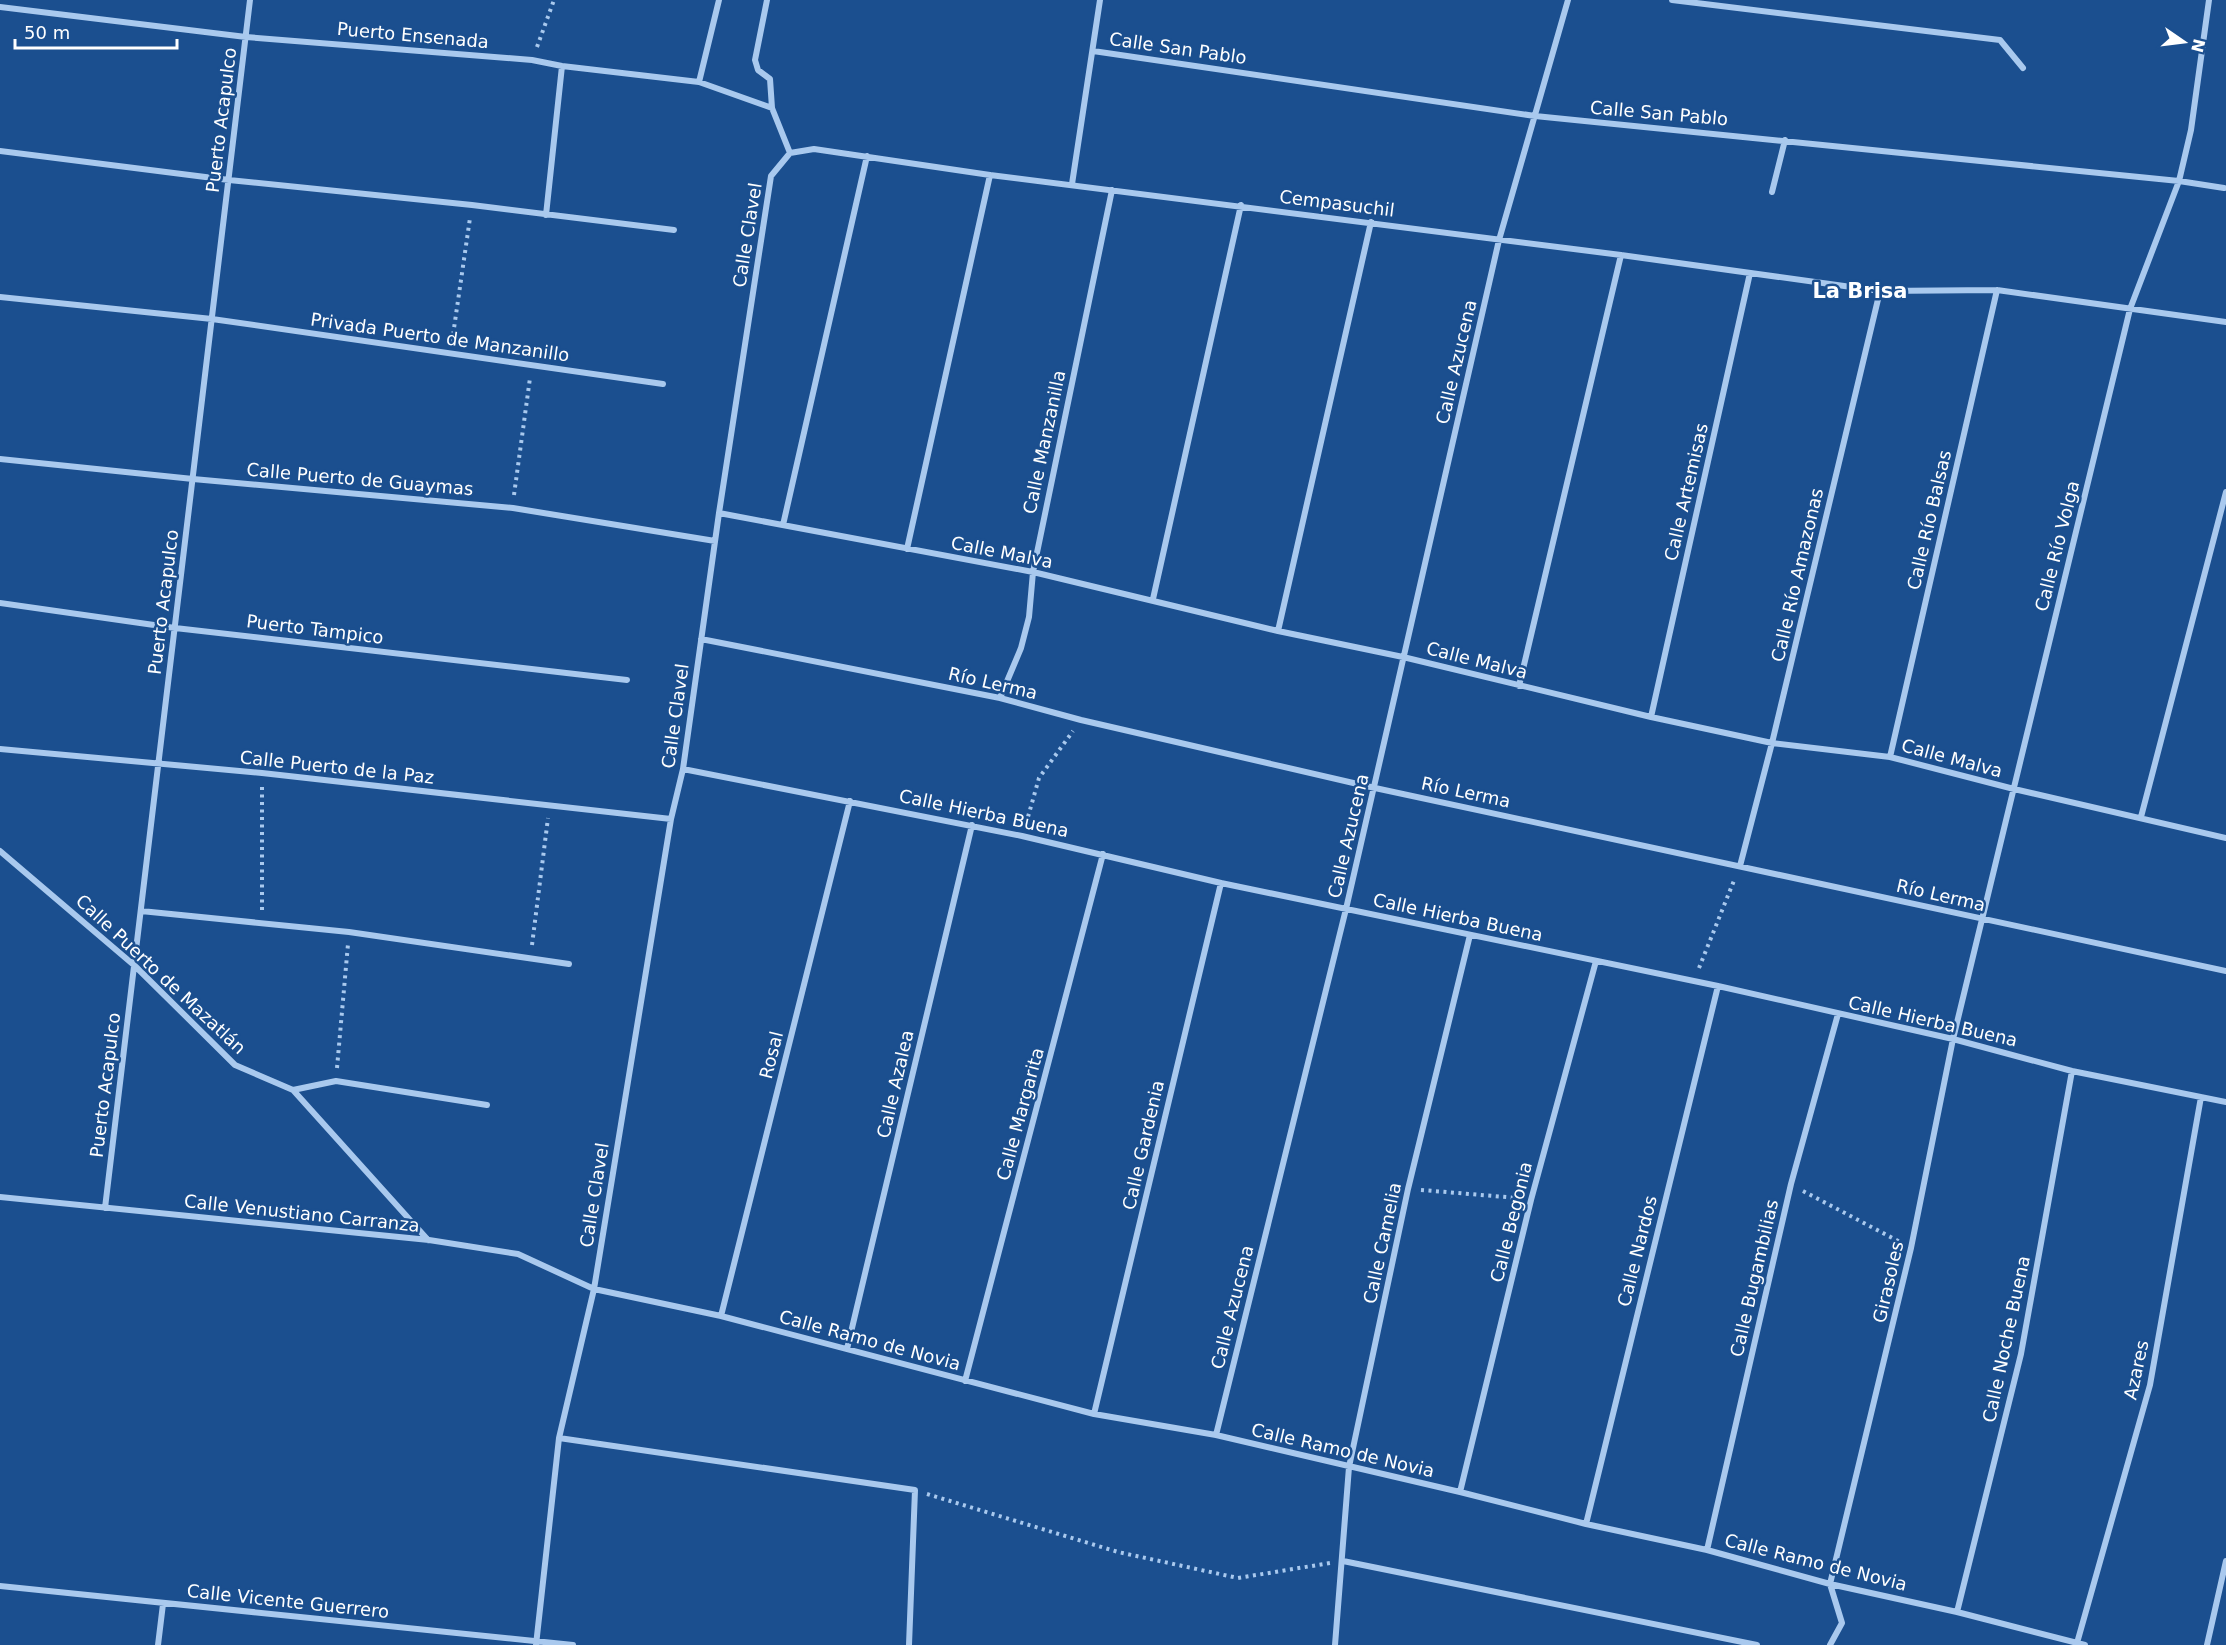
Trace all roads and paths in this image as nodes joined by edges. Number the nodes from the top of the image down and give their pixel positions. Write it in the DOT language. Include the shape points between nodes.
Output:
graph roads {
  1 [pos="250,0"];
  2 [pos="554,0"];
  3 [pos="719,0"];
  4 [pos="767,0"];
  5 [pos="1100,0"];
  6 [pos="1568,0"];
  7 [pos="1672,0"];
  8 [pos="2209,0"];
  9 [pos="0,7"];
  10 [pos="246,37"];
  11 [pos="1093,51"];
  12 [pos="532,60"];
  13 [pos="562,66"];
  14 [pos="2023,68"];
  15 [pos="699,82"];
  16 [pos="772,108"];
  17 [pos="1535,116"];
  18 [pos="1785,140"];
  19 [pos="0,151"];
  20 [pos="790,153"];
  21 [pos="867,156"];
  22 [pos="990,175"];
  23 [pos="229,180"];
  24 [pos="2178,181"];
  25 [pos="1072,184"];
  26 [pos="2224,188"];
  27 [pos="1112,190"];
  28 [pos="1772,192"];
  29 [pos="472,205"];
  30 [pos="1241,205"];
  31 [pos="546,215"];
  32 [pos="1371,222"];
  33 [pos="674,230"];
  34 [pos="1499,240"];
  35 [pos="1621,255"];
  36 [pos="1750,273"];
  37 [pos="1997,290"];
  38 [pos="1880,291"];
  39 [pos="0,297"];
  40 [pos="2130,309"];
  41 [pos="212,319"];
  42 [pos="2226,322"];
  43 [pos="450,354"];
  44 [pos="532,365"];
  45 [pos="663,384"];
  46 [pos="0,459"];
  47 [pos="193,479"];
  48 [pos="2226,492"];
  49 [pos="513,508"];
  50 [pos="719,513"];
  51 [pos="783,525"];
  52 [pos="715,541"];
  53 [pos="907,549"];
  54 [pos="1033,572"];
  55 [pos="1153,599"];
  56 [pos="0,603"];
  57 [pos="175,628"];
  58 [pos="1278,631"];
  59 [pos="701,639"];
  60 [pos="1403,657"];
  61 [pos="627,680"];
  62 [pos="1519,686"];
  63 [pos="1000,698"];
  64 [pos="1651,717"];
  65 [pos="1081,720"];
  66 [pos="1772,743"];
  67 [pos="0,749"];
  68 [pos="1890,757"];
  69 [pos="159,763"];
  70 [pos="683,769"];
  71 [pos="262,773"];
  72 [pos="1375,788"];
  73 [pos="2014,789"];
  74 [pos="850,801"];
  75 [pos="550,807"];
  76 [pos="2141,817"];
  77 [pos="671,819"];
  78 [pos="972,825"];
  79 [pos="1023,836"];
  80 [pos="2226,838"];
  81 [pos="0,850"];
  82 [pos="1103,854"];
  83 [pos="1740,866"];
  84 [pos="1221,883"];
  85 [pos="1346,909"];
  86 [pos="141,911"];
  87 [pos="1983,920"];
  88 [pos="261,922"];
  89 [pos="349,932"];
  90 [pos="1470,935"];
  91 [pos="531,957"];
  92 [pos="1596,961"];
  93 [pos="569,964"];
  94 [pos="135,966"];
  95 [pos="2226,971"];
  96 [pos="1694,981"];
  97 [pos="1718,986"];
  98 [pos="1838,1014"];
  99 [pos="1953,1039"];
  100 [pos="2072,1071"];
  101 [pos="336,1081"];
  102 [pos="293,1090"];
  103 [pos="2201,1097"];
  104 [pos="2226,1102"];
  105 [pos="487,1105"];
  106 [pos="1791,1184"];
  107 [pos="1408,1189"];
  108 [pos="0,1197"];
  109 [pos="1531,1200"];
  110 [pos="105,1208"];
  111 [pos="429,1240"];
  112 [pos="1911,1248"];
  113 [pos="594,1288"];
  114 [pos="721,1316"];
  115 [pos="847,1349"];
  116 [pos="965,1381"];
  117 [pos="1094,1414"];
  118 [pos="1216,1435"];
  119 [pos="559,1438"];
  120 [pos="1349,1467"];
  121 [pos="915,1490"];
  122 [pos="1460,1492"];
  123 [pos="1586,1524"];
  124 [pos="1707,1550"];
  125 [pos="1343,1561"];
  126 [pos="2226,1561"];
  127 [pos="1830,1584"];
  128 [pos="0,1586"];
  129 [pos="163,1604"];
  130 [pos="1957,1612"];
  131 [pos="536,1643"];
  132 [pos="2077,1643"];
  133 [pos="158,1645"];
  134 [pos="573,1645"];
  135 [pos="909,1645"];
  136 [pos="1335,1645"];
  137 [pos="1757,1645"];
  138 [pos="1830,1645"];
  139 [pos="2085,1645"];
  140 [pos="2207,1645"];
  1 -- 10 [label="street, Puerto Acapulco"];
  2 -- 12 [label="path"];
  3 -- 15 [label="street"];
  4 -- 16 [label="street" via="755,60 758,70 770,79"];
  5 -- 11 [label="street"];
  6 -- 17 [label="street, Calle Azucena"];
  7 -- 14 [label="street" via="2000,40"];
  8 -- 24 [label="street, Calle Río Volga" via="2192,130"];
  9 -- 10 [label="street, Puerto Ensenada"];
  10 -- 12 [label="street, Puerto Ensenada"];
  10 -- 23 [label="street, Puerto Acapulco"];
  11 -- 17 [label="street, Calle San Pablo"];
  11 -- 25 [label="street"];
  12 -- 13 [label="street, Puerto Ensenada"];
  13 -- 15 [label="street, Puerto Ensenada"];
  13 -- 31 [label="street"];
  15 -- 16 [label="street, Puerto Ensenada"];
  16 -- 20 [label="street"];
  17 -- 18 [label="street, Calle San Pablo"];
  17 -- 34 [label="street, Calle Azucena"];
  18 -- 24 [label="street, Calle San Pablo"];
  18 -- 28 [label="street"];
  19 -- 23 [label="street"];
  20 -- 21 [label="street, Cempasuchil" via="813,149"];
  20 -- 50 [label="street, Calle Clavel" via="771,176"];
  21 -- 22 [label="street, Cempasuchil"];
  21 -- 51 [label="street"];
  22 -- 25 [label="street, Cempasuchil"];
  22 -- 53 [label="street"];
  23 -- 29 [label="street"];
  23 -- 41 [label="street, Puerto Acapulco"];
  24 -- 26 [label="street, Calle San Pablo"];
  24 -- 40 [label="street, Calle Río Volga"];
  25 -- 27 [label="street, Cempasuchil"];
  27 -- 30 [label="street, Cempasuchil"];
  27 -- 54 [label="street, Calle Manzanilla"];
  29 -- 31 [label="street"];
  29 -- 43 [label="path"];
  30 -- 32 [label="street, Cempasuchil"];
  30 -- 55 [label="street"];
  31 -- 33 [label="street"];
  32 -- 34 [label="street, Cempasuchil"];
  32 -- 58 [label="street"];
  34 -- 35 [label="street, Cempasuchil"];
  34 -- 60 [label="street, Calle Azucena"];
  35 -- 36 [label="street, Cempasuchil"];
  35 -- 62 [label="street"];
  36 -- 38 [label="street, Cempasuchil"];
  36 -- 64 [label="street, Calle Artemisas"];
  37 -- 38 [label="street, Cempasuchil"];
  37 -- 40 [label="street, Cempasuchil"];
  37 -- 68 [label="street, Calle Río Balsas"];
  38 -- 66 [label="street, Calle Río Amazonas"];
  39 -- 41 [label="street, Privada Puerto de Manzanillo"];
  40 -- 42 [label="street, Cempasuchil"];
  40 -- 73 [label="street, Calle Río Volga"];
  41 -- 43 [label="street, Privada Puerto de Manzanillo"];
  41 -- 47 [label="street, Puerto Acapulco"];
  43 -- 44 [label="street, Privada Puerto de Manzanillo"];
  44 -- 45 [label="street, Privada Puerto de Manzanillo"];
  44 -- 49 [label="path"];
  46 -- 47 [label="street, Calle Puerto de Guaymas"];
  47 -- 49 [label="street, Calle Puerto de Guaymas"];
  47 -- 57 [label="street, Puerto Acapulco"];
  48 -- 76 [label="street"];
  49 -- 52 [label="street, Calle Puerto de Guaymas"];
  50 -- 51 [label="street, Calle Malva"];
  50 -- 52 [label="street, Calle Clavel"];
  51 -- 53 [label="street, Calle Malva"];
  52 -- 59 [label="street, Calle Clavel"];
  53 -- 54 [label="street, Calle Malva"];
  54 -- 55 [label="street, Calle Malva"];
  54 -- 63 [label="street, Calle Manzanilla" via="1024,638"];
  55 -- 58 [label="street, Calle Malva"];
  56 -- 57 [label="street, Puerto Tampico"];
  57 -- 61 [label="street, Puerto Tampico"];
  57 -- 69 [label="street, Puerto Acapulco"];
  58 -- 60 [label="street, Calle Malva"];
  59 -- 63 [label="street, Río Lerma"];
  59 -- 70 [label="street, Calle Clavel"];
  60 -- 62 [label="street, Calle Malva"];
  60 -- 72 [label="street, Calle Azucena"];
  62 -- 64 [label="street, Calle Malva"];
  63 -- 65 [label="street, Río Lerma"];
  64 -- 66 [label="street, Calle Malva"];
  65 -- 72 [label="street, Río Lerma"];
  65 -- 79 [label="path" via="1039,778"];
  66 -- 68 [label="street, Calle Malva"];
  66 -- 83 [label="street, Calle Río Amazonas"];
  67 -- 69 [label="street, Calle Puerto de la Paz"];
  68 -- 73 [label="street, Calle Malva"];
  69 -- 71 [label="street, Calle Puerto de la Paz"];
  69 -- 86 [label="street, Puerto Acapulco"];
  70 -- 74 [label="street, Calle Hierba Buena"];
  70 -- 77 [label="street, Calle Clavel"];
  71 -- 75 [label="street, Calle Puerto de la Paz"];
  71 -- 88 [label="path"];
  72 -- 83 [label="street, Río Lerma"];
  72 -- 85 [label="street, Calle Azucena"];
  73 -- 76 [label="street, Calle Malva"];
  73 -- 87 [label="street, Calle Río Volga"];
  74 -- 78 [label="street, Calle Hierba Buena"];
  74 -- 114 [label="street, Rosal"];
  75 -- 77 [label="street, Calle Puerto de la Paz"];
  75 -- 91 [label="path"];
  76 -- 80 [label="street, Calle Malva"];
  77 -- 113 [label="street, Calle Clavel"];
  78 -- 79 [label="street, Calle Hierba Buena"];
  78 -- 115 [label="street, Calle Azalea"];
  79 -- 82 [label="street, Calle Hierba Buena"];
  81 -- 94 [label="street, Calle Puerto de Mazatlán"];
  82 -- 84 [label="street, Calle Hierba Buena"];
  82 -- 116 [label="street, Calle Margarita"];
  83 -- 87 [label="street, Río Lerma"];
  83 -- 96 [label="path"];
  84 -- 85 [label="street, Calle Hierba Buena"];
  84 -- 117 [label="street, Calle Gardenia"];
  85 -- 90 [label="street, Calle Hierba Buena"];
  85 -- 118 [label="street, Calle Azucena"];
  86 -- 88 [label="street"];
  86 -- 94 [label="street, Puerto Acapulco"];
  87 -- 95 [label="street, Río Lerma"];
  87 -- 99 [label="street, Girasoles"];
  88 -- 89 [label="street"];
  89 -- 91 [label="street"];
  89 -- 101 [label="path"];
  90 -- 92 [label="street, Calle Hierba Buena"];
  90 -- 107 [label="street, Calle Camelia"];
  91 -- 93 [label="street"];
  92 -- 96 [label="street, Calle Hierba Buena"];
  92 -- 109 [label="street, Calle Begonia"];
  94 -- 102 [label="street, Calle Puerto de Mazatlán" via="236,1065"];
  94 -- 110 [label="street, Puerto Acapulco"];
  96 -- 97 [label="street, Calle Hierba Buena"];
  97 -- 98 [label="street, Calle Hierba Buena"];
  97 -- 123 [label="street, Calle Nardos"];
  98 -- 99 [label="street, Calle Hierba Buena"];
  98 -- 106 [label="street, Calle Bugambilias"];
  99 -- 100 [label="street, Calle Hierba Buena"];
  99 -- 112 [label="street, Girasoles"];
  100 -- 103 [label="street, Calle Hierba Buena"];
  100 -- 130 [label="street, Calle Noche Buena" via="2021,1354"];
  101 -- 102 [label="street"];
  101 -- 105 [label="street"];
  102 -- 111 [label="street, Calle Puerto de Mazatlán"];
  103 -- 104 [label="street, Calle Hierba Buena"];
  103 -- 132 [label="street, Azares" via="2150,1385"];
  106 -- 112 [label="path"];
  106 -- 124 [label="street, Calle Bugambilias"];
  107 -- 109 [label="path"];
  107 -- 120 [label="street, Calle Camelia"];
  108 -- 110 [label="street, Calle Venustiano Carranza"];
  109 -- 122 [label="street, Calle Begonia"];
  110 -- 111 [label="street, Calle Venustiano Carranza"];
  111 -- 113 [label="street, Calle Venustiano Carranza" via="518,1254"];
  112 -- 127 [label="street, Girasoles"];
  113 -- 114 [label="street, Calle Ramo de Novia"];
  113 -- 119 [label="street, Calle Clavel"];
  114 -- 115 [label="street, Calle Ramo de Novia"];
  115 -- 116 [label="street, Calle Ramo de Novia"];
  116 -- 117 [label="street, Calle Ramo de Novia"];
  117 -- 118 [label="street, Calle Ramo de Novia"];
  118 -- 120 [label="street, Calle Ramo de Novia"];
  119 -- 121 [label="street"];
  119 -- 131 [label="street, Calle Clavel"];
  120 -- 122 [label="street, Calle Ramo de Novia"];
  120 -- 125 [label="street, Calle Camelia"];
  121 -- 125 [label="path" via="1118,1552 1238,1578"];
  121 -- 135 [label="street"];
  122 -- 123 [label="street, Calle Ramo de Novia"];
  123 -- 124 [label="street, Calle Ramo de Novia"];
  124 -- 127 [label="street, Calle Ramo de Novia"];
  125 -- 136 [label="street, Calle Camelia"];
  125 -- 137 [label="street"];
  126 -- 140 [label="street"];
  127 -- 130 [label="street, Calle Ramo de Novia"];
  127 -- 138 [label="street" via="1842,1623"];
  128 -- 129 [label="street, Calle Vicente Guerrero"];
  129 -- 131 [label="street, Calle Vicente Guerrero"];
  129 -- 133 [label="street"];
  130 -- 132 [label="street, Calle Ramo de Novia"];
  131 -- 134 [label="street, Calle Vicente Guerrero"];
  132 -- 139 [label="street, Calle Ramo de Novia"];
}
